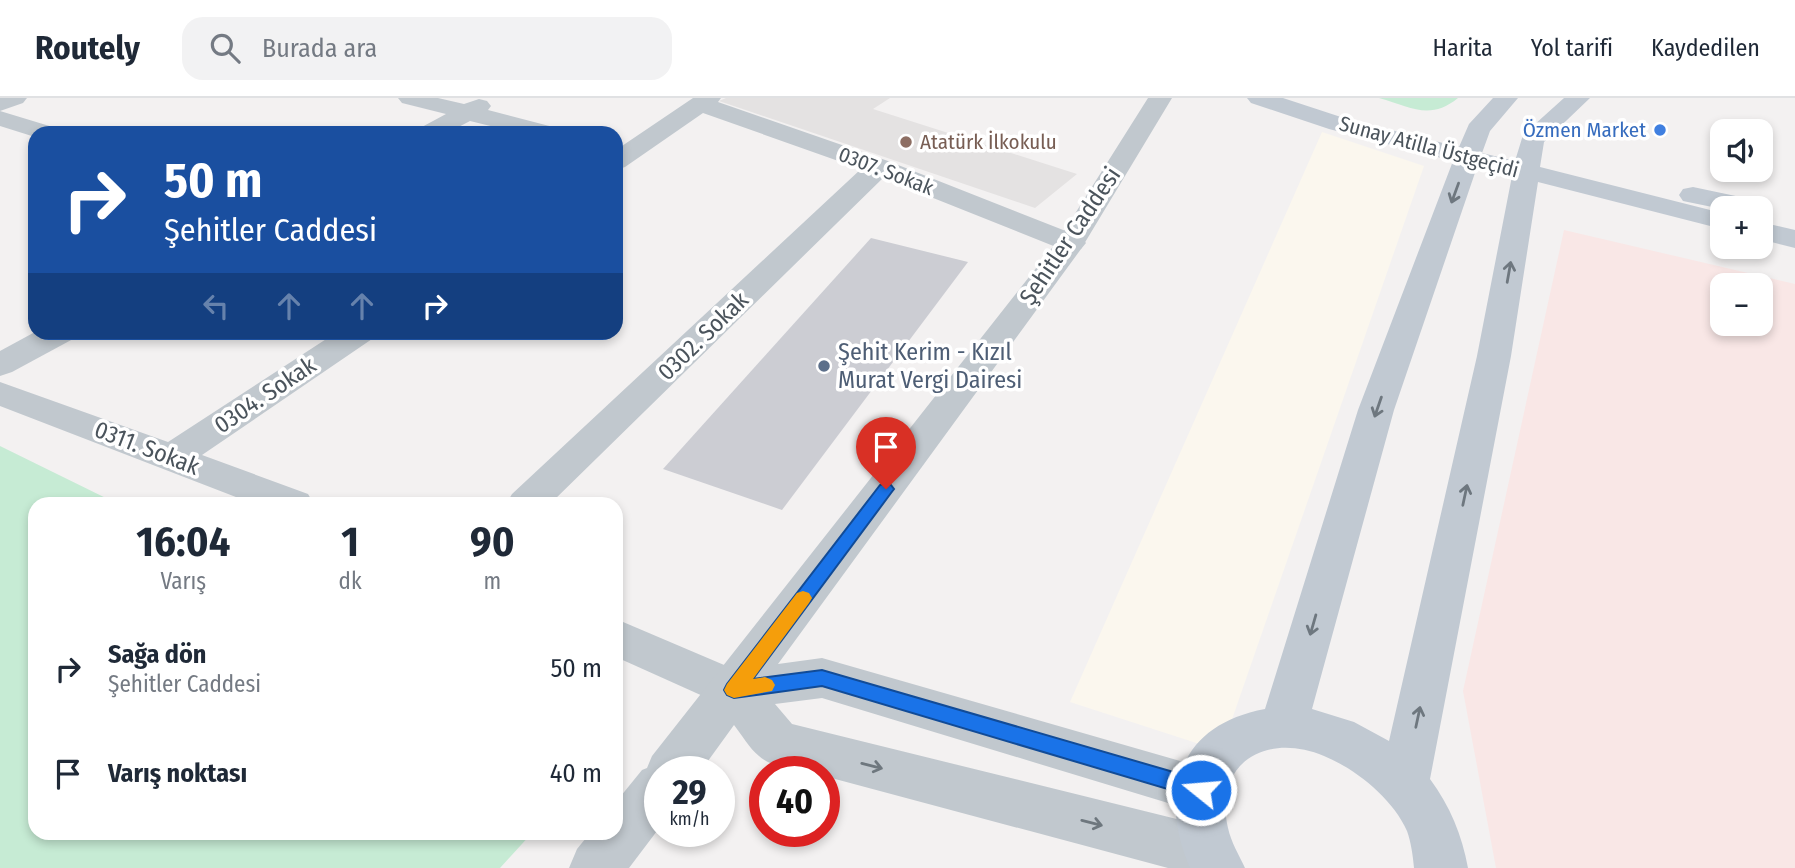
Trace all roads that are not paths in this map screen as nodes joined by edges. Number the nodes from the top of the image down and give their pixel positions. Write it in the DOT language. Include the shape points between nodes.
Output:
graph roads {
  1 [pos="15,98"];
  2 [pos="410,98"];
  3 [pos="494,98"];
  4 [pos="1160,98"];
  5 [pos="1259,98"];
  6 [pos="1311,98"];
  7 [pos="1506,98"];
  8 [pos="1578,98"];
  9 [pos="705,101"];
  10 [pos="0,104"];
  11 [pos="467,112"];
  12 [pos="0,118"];
  13 [pos="442,126"];
  14 [pos="521,126"];
  15 [pos="28,127"];
  16 [pos="623,153"];
  17 [pos="879,167"];
  18 [pos="1609,185"];
  19 [pos="1710,201"];
  20 [pos="1773,213"];
  21 [pos="1710,217"];
  22 [pos="1795,217"];
  23 [pos="1773,233"];
  24 [pos="1795,239"];
  25 [pos="1071,243"];
  26 [pos="46,340"];
  27 [pos="348,340"];
  28 [pos="0,365"];
  29 [pos="0,393"];
  30 [pos="171,458"];
  31 [pos="275,497"];
  32 [pos="533,497"];
  33 [pos="623,639"];
  34 [pos="734,690"];
  35 [pos="1283,727"];
  36 [pos="682,756"];
  37 [pos="1404,784"];
  38 [pos="1201,790"];
  39 [pos="644,806"];
  40 [pos="623,833"];
  41 [pos="618,840"];
  42 [pos="1214,861"];
  43 [pos="596,868"];
  44 [pos="1441,868"];
  1 -- 10 [label="street"];
  2 -- 11 [label="street"];
  3 -- 11 [label="street"];
  4 -- 25 [label="street, Şehitler Caddesi"];
  5 -- 18 [label="main road, Sunay Atilla Üstgeçidi" via="1338,124"];
  6 -- 18 [label="main road, Sunay Atilla Üstgeçidi"];
  7 -- 35 [label="main road, one-way" via="1478,128 1376,410"];
  37 -- 8 [label="main road, one-way" via="1494,356 1532,140"];
  9 -- 16 [label="street"];
  9 -- 17 [label="street, 0307. Sokak"];
  11 -- 13 [label="street"];
  11 -- 14 [label="street"];
  12 -- 15 [label="street"];
  17 -- 25 [label="street, 0307. Sokak"];
  17 -- 32 [label="street, 0302. Sokak"];
  18 -- 19 [label="main road"];
  18 -- 21 [label="main road"];
  20 -- 22 [label="main road"];
  23 -- 24 [label="main road"];
  25 -- 34 [label="street, Şehitler Caddesi"];
  26 -- 28 [label="street"];
  27 -- 30 [label="street, 0304. Sokak"];
  29 -- 30 [label="street, 0311. Sokak"];
  30 -- 31 [label="street, 0311. Sokak"];
  33 -- 34 [label="street"];
  34 -- 36 [label="street, Şehitler Caddesi"];
  34 -- 38 [label="street" via="822,678"];
  34 -- 42 [label="street, one-way" via="776,742"];
  35 -- 37 [label="main road" via="1347,742 1378,760"];
  35 -- 38 [label="main road" via="1238,738 1221,751 1208,768"];
  37 -- 44 [label="main road" via="1424,812 1437,842"];
  38 -- 42 [label="main road" via="1199,820"];
  39 -- 40 [label="street"];
  41 -- 43 [label="street"];
}
